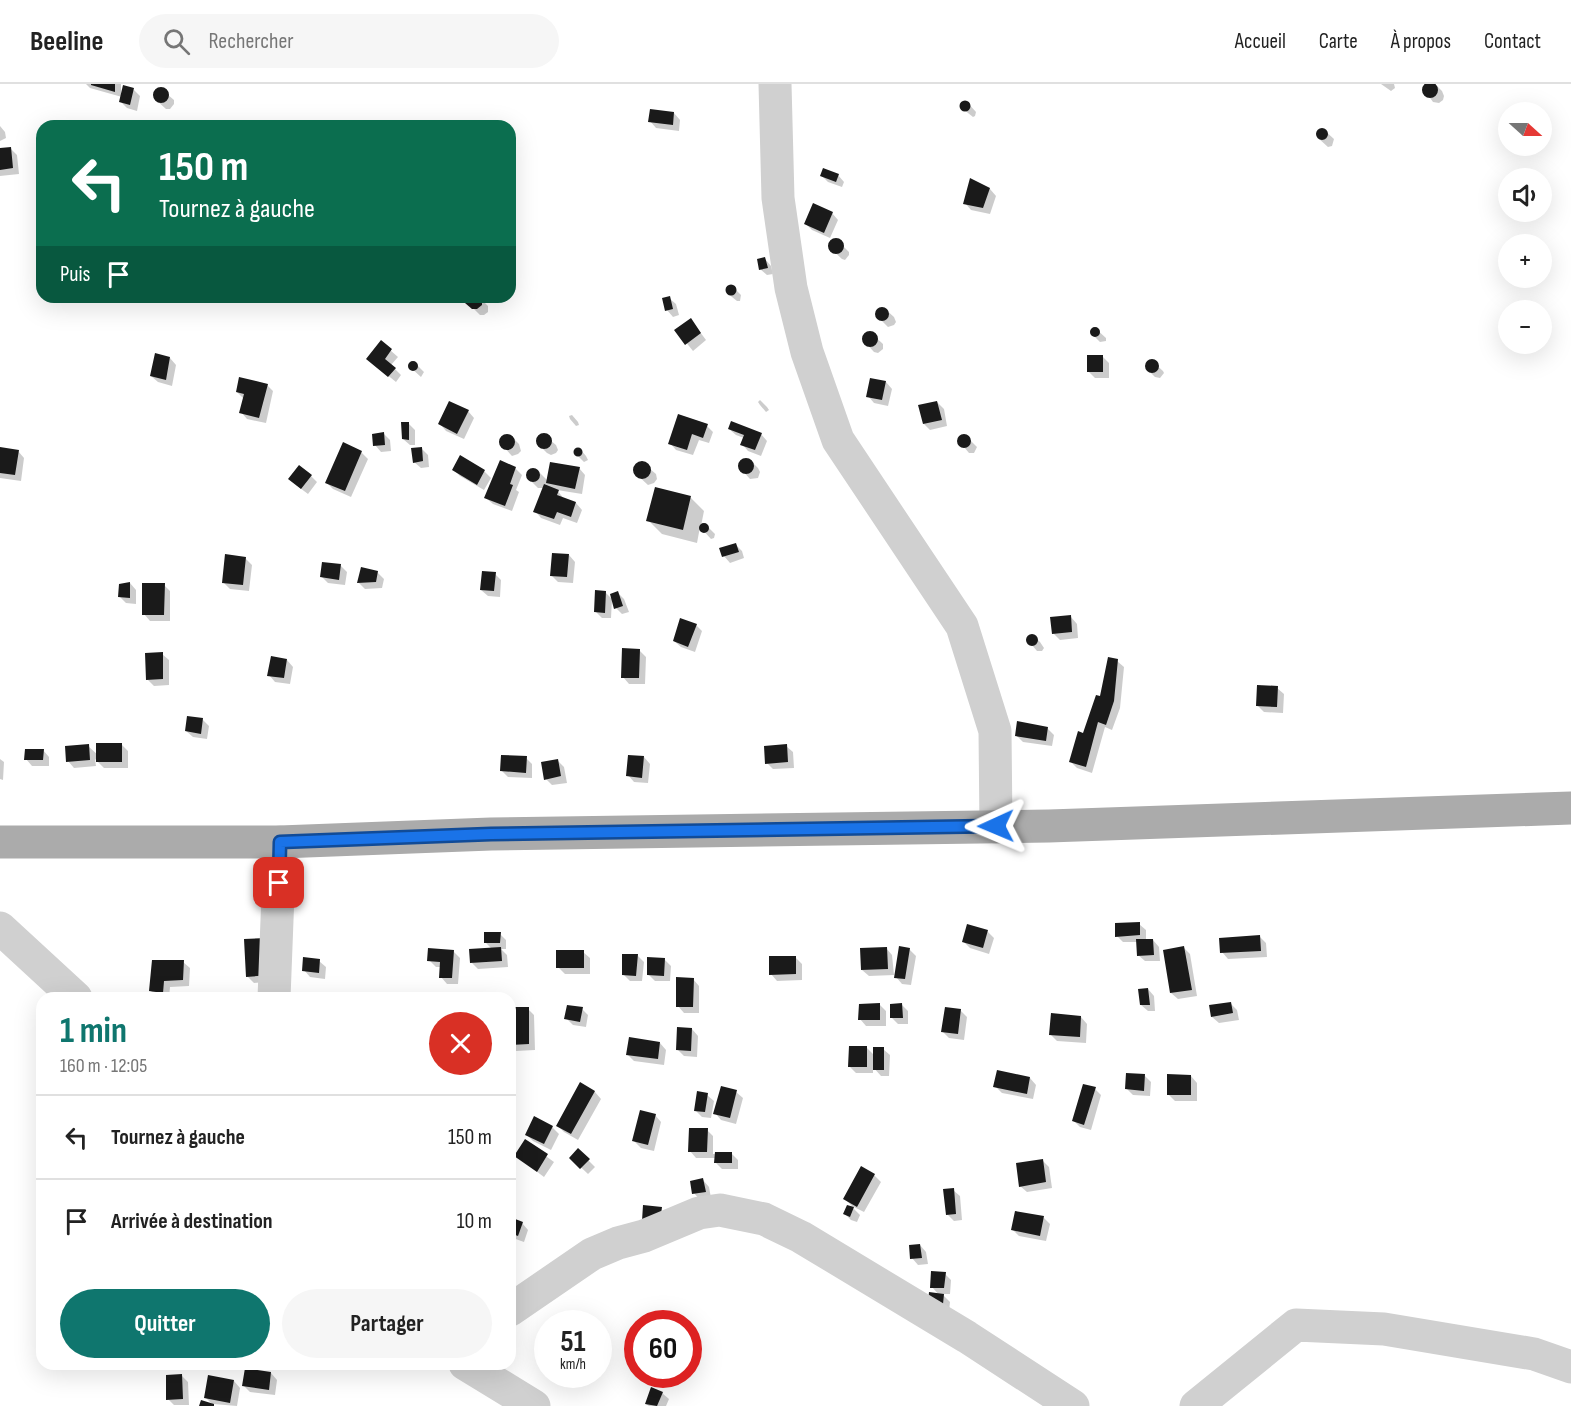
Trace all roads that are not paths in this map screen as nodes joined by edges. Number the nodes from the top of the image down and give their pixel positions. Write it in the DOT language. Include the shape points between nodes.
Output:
graph roads {
  1 [pos="775,84"];
  2 [pos="1571,808"];
  3 [pos="996,826"];
  4 [pos="0,842"];
  5 [pos="280,842"];
  6 [pos="0,928"];
  7 [pos="69,992"];
  8 [pos="274,992"];
  9 [pos="516,1306"];
  10 [pos="1571,1367"];
  11 [pos="475,1370"];
  12 [pos="534,1406"];
  13 [pos="1073,1406"];
  14 [pos="1196,1406"];
  1 -- 3 [label="street" via="778,198 790,288 807,352 838,440 962,626 995,731"];
  2 -- 3 [label="main road"];
  3 -- 5 [label="main road" via="491,834"];
  4 -- 5 [label="main road"];
  5 -- 8 [label="street"];
  6 -- 7 [label="street"];
  9 -- 13 [label="street" via="591,1254 699,1213 720,1210 764,1219 801,1237"];
  10 -- 14 [label="street" via="1534,1354 1384,1329 1296,1325"];
  11 -- 12 [label="street"];
}
